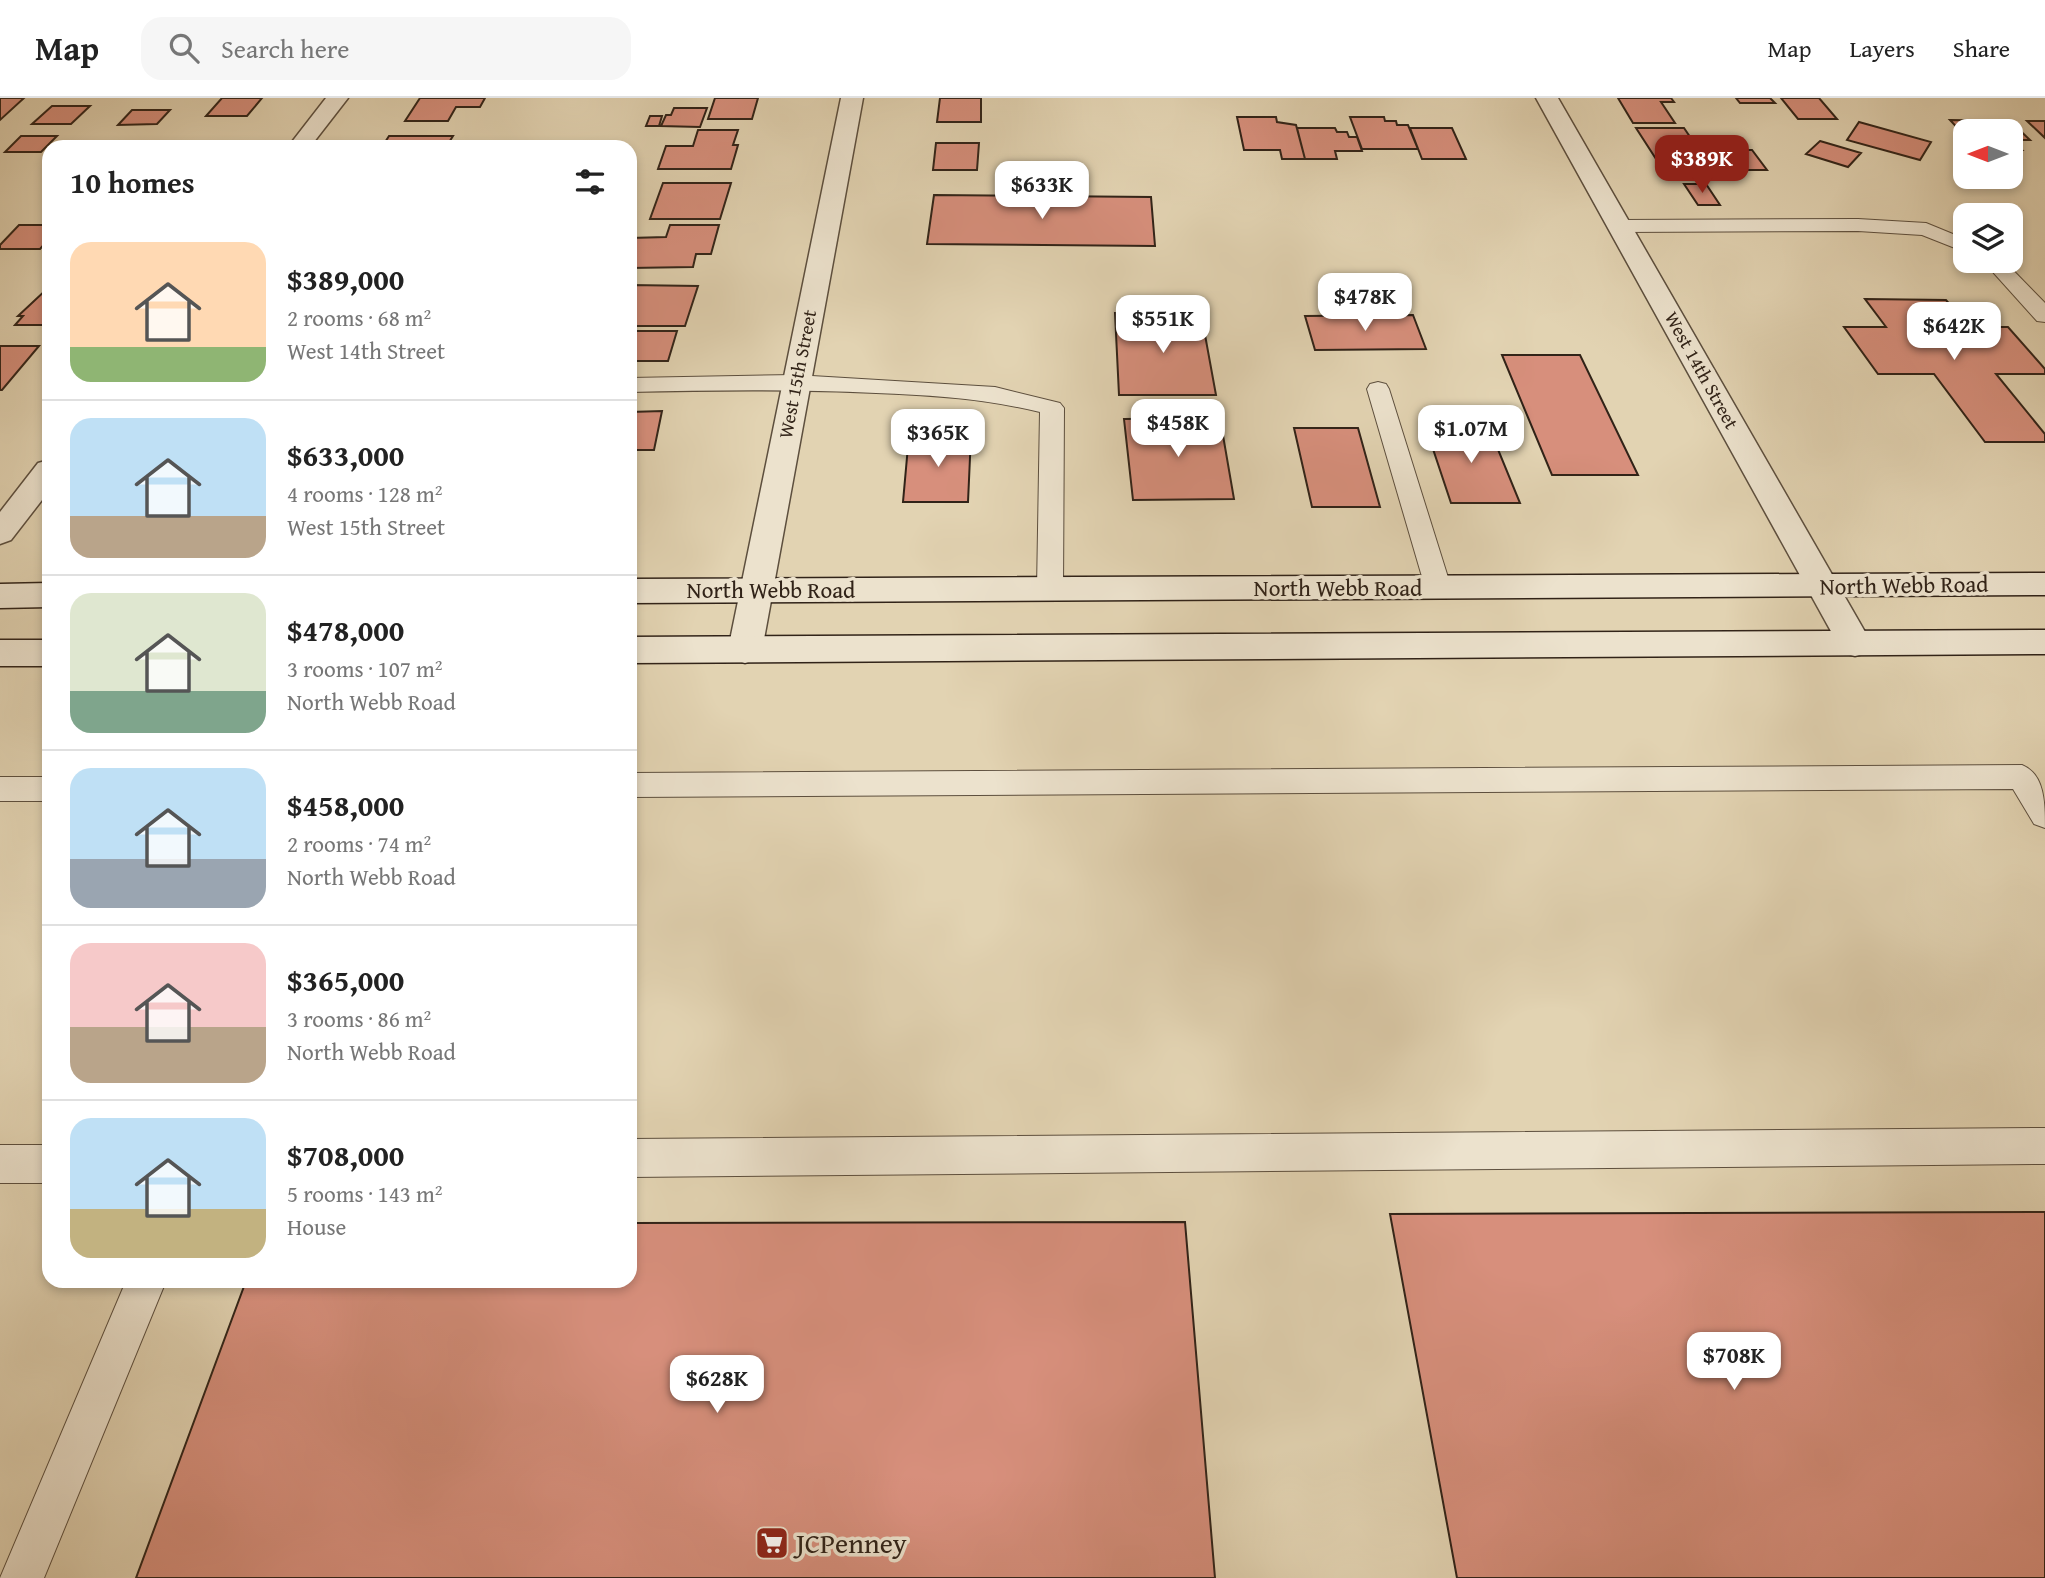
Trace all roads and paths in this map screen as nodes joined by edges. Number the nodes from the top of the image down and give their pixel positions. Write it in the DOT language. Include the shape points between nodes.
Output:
graph roads {
  1 [pos="337,98"];
  2 [pos="852,98"];
  3 [pos="1546,98"];
  4 [pos="304,140"];
  5 [pos="1621,226"];
  6 [pos="1953,241"];
  7 [pos="2004,273"];
  8 [pos="2045,316"];
  9 [pos="795,382"];
  10 [pos="637,385"];
  11 [pos="1378,389"];
  12 [pos="42,479"];
  13 [pos="0,533"];
  14 [pos="2045,583"];
  15 [pos="1823,586"];
  16 [pos="1438,587"];
  17 [pos="1050,589"];
  18 [pos="756,590"];
  19 [pos="637,591"];
  20 [pos="42,595"];
  21 [pos="0,596"];
  22 [pos="2045,642"];
  23 [pos="1855,643"];
  24 [pos="637,650"];
  25 [pos="745,650"];
  26 [pos="0,653"];
  27 [pos="42,653"];
  28 [pos="637,785"];
  29 [pos="0,789"];
  30 [pos="42,789"];
  31 [pos="2045,815"];
  32 [pos="2045,1146"];
  33 [pos="637,1158"];
  34 [pos="0,1164"];
  35 [pos="42,1164"];
  36 [pos="143,1288"];
  37 [pos="21,1578"];
  1 -- 4 [label="main road"];
  2 -- 9 [label="main road, West 15th Street"];
  3 -- 5 [label="main road, West 14th Street"];
  5 -- 6 [label="lane" via="1858,225 1926,229"];
  5 -- 15 [label="main road, West 14th Street"];
  7 -- 8 [label="lane"];
  9 -- 10 [label="lane"];
  9 -- 17 [label="lane" via="995,394 1052,408"];
  9 -- 18 [label="main road, West 15th Street"];
  11 -- 16 [label="lane"];
  12 -- 13 [label="main road"];
  14 -- 15 [label="main road, North Webb Road"];
  15 -- 16 [label="main road, North Webb Road"];
  15 -- 23 [label="main road, West 14th Street"];
  16 -- 17 [label="main road, North Webb Road"];
  17 -- 18 [label="main road, North Webb Road"];
  18 -- 19 [label="main road, North Webb Road"];
  18 -- 25 [label="main road, West 15th Street"];
  20 -- 21 [label="main road"];
  22 -- 23 [label="main road"];
  23 -- 25 [label="main road"];
  24 -- 25 [label="main road"];
  26 -- 27 [label="main road"];
  28 -- 31 [label="lane" via="2022,778"];
  29 -- 30 [label="lane"];
  32 -- 33 [label="lane"];
  34 -- 35 [label="lane"];
  36 -- 37 [label="lane"];
}
